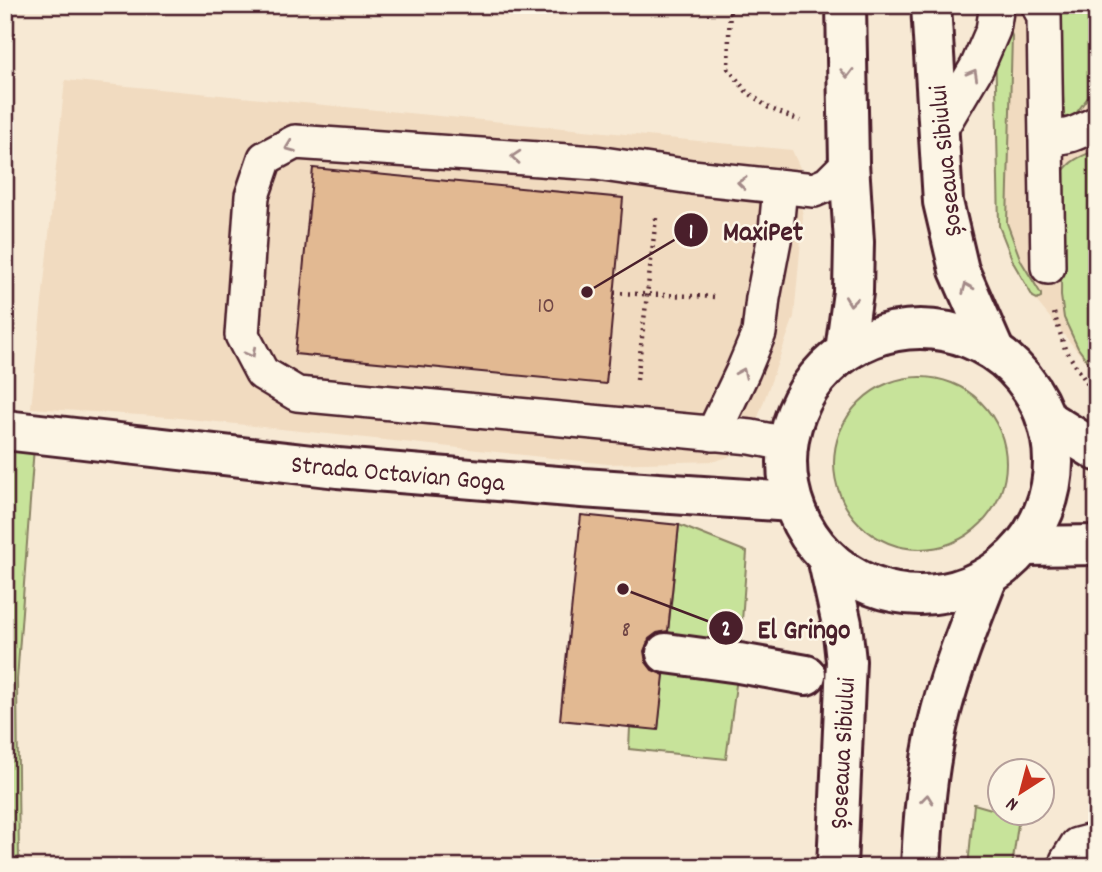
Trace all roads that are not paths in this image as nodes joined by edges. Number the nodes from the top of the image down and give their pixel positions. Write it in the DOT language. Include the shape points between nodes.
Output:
graph roads {
  1 [pos="846,5"];
  2 [pos="931,5"];
  3 [pos="997,5"];
  4 [pos="1038,5"];
  5 [pos="1097,122"];
  6 [pos="938,133"];
  7 [pos="1046,137"];
  8 [pos="849,163"];
  9 [pos="780,187"];
  10 [pos="1048,267"];
  11 [pos="994,350"];
  12 [pos="845,352"];
  13 [pos="1047,420"];
  14 [pos="713,434"];
  15 [pos="6,437"];
  16 [pos="787,444"];
  17 [pos="1097,451"];
  18 [pos="792,502"];
  19 [pos="1025,545"];
  20 [pos="1097,545"];
  21 [pos="827,557"];
  22 [pos="988,578"];
  23 [pos="666,653"];
  24 [pos="806,675"];
  25 [pos="1094,841"];
  26 [pos="836,867"];
  27 [pos="921,867"];
  28 [pos="1066,867"];
  1 -- 8 [label="main road, one-way"];
  2 -- 6 [label="main road, Șoseaua Sibiului"];
  6 -- 3 [label="lane, one-way" via="977,67 993,30"];
  4 -- 7 [label="lane" via="1044,16"];
  5 -- 7 [label="lane" via="1074,135"];
  11 -- 6 [label="main road, Șoseaua Sibiului, one-way" via="959,270 943,202"];
  7 -- 10 [label="lane"];
  8 -- 9 [label="lane" via="828,184 814,190"];
  8 -- 12 [label="main road, one-way" via="853,292"];
  14 -- 9 [label="lane, one-way" via="759,333"];
  9 -- 14 [label="lane, one-way" via="596,163 295,142 265,159 252,196 242,335 262,373 297,394"];
  11 -- 12 [label="main road, Șoseaua Sibiului" via="955,334 903,330 872,337"];
  11 -- 13 [label="main road, Șoseaua Sibiului" via="1017,369"];
  12 -- 16 [label="main road, Șoseaua Sibiului" via="823,369 806,391"];
  13 -- 17 [label="main road"];
  13 -- 19 [label="main road, Șoseaua Sibiului" via="1054,453 1052,486 1042,518"];
  14 -- 16 [label="lane"];
  15 -- 18 [label="main road, Strada Octavian Goga" via="338,468"];
  16 -- 18 [label="main road, Șoseaua Sibiului"];
  18 -- 21 [label="main road, Șoseaua Sibiului" via="806,532"];
  19 -- 20 [label="main road"];
  19 -- 22 [label="main road, Șoseaua Sibiului"];
  21 -- 22 [label="main road, Șoseaua Sibiului" via="854,578 886,592 921,596 955,591"];
  21 -- 26 [label="main road, Șoseaua Sibiului" via="846,661"];
  27 -- 22 [label="main road, Șoseaua Sibiului, one-way" via="929,776 941,712"];
  23 -- 24 [label="main road"];
  25 -- 28 [label="lane" via="1077,845"];
}
